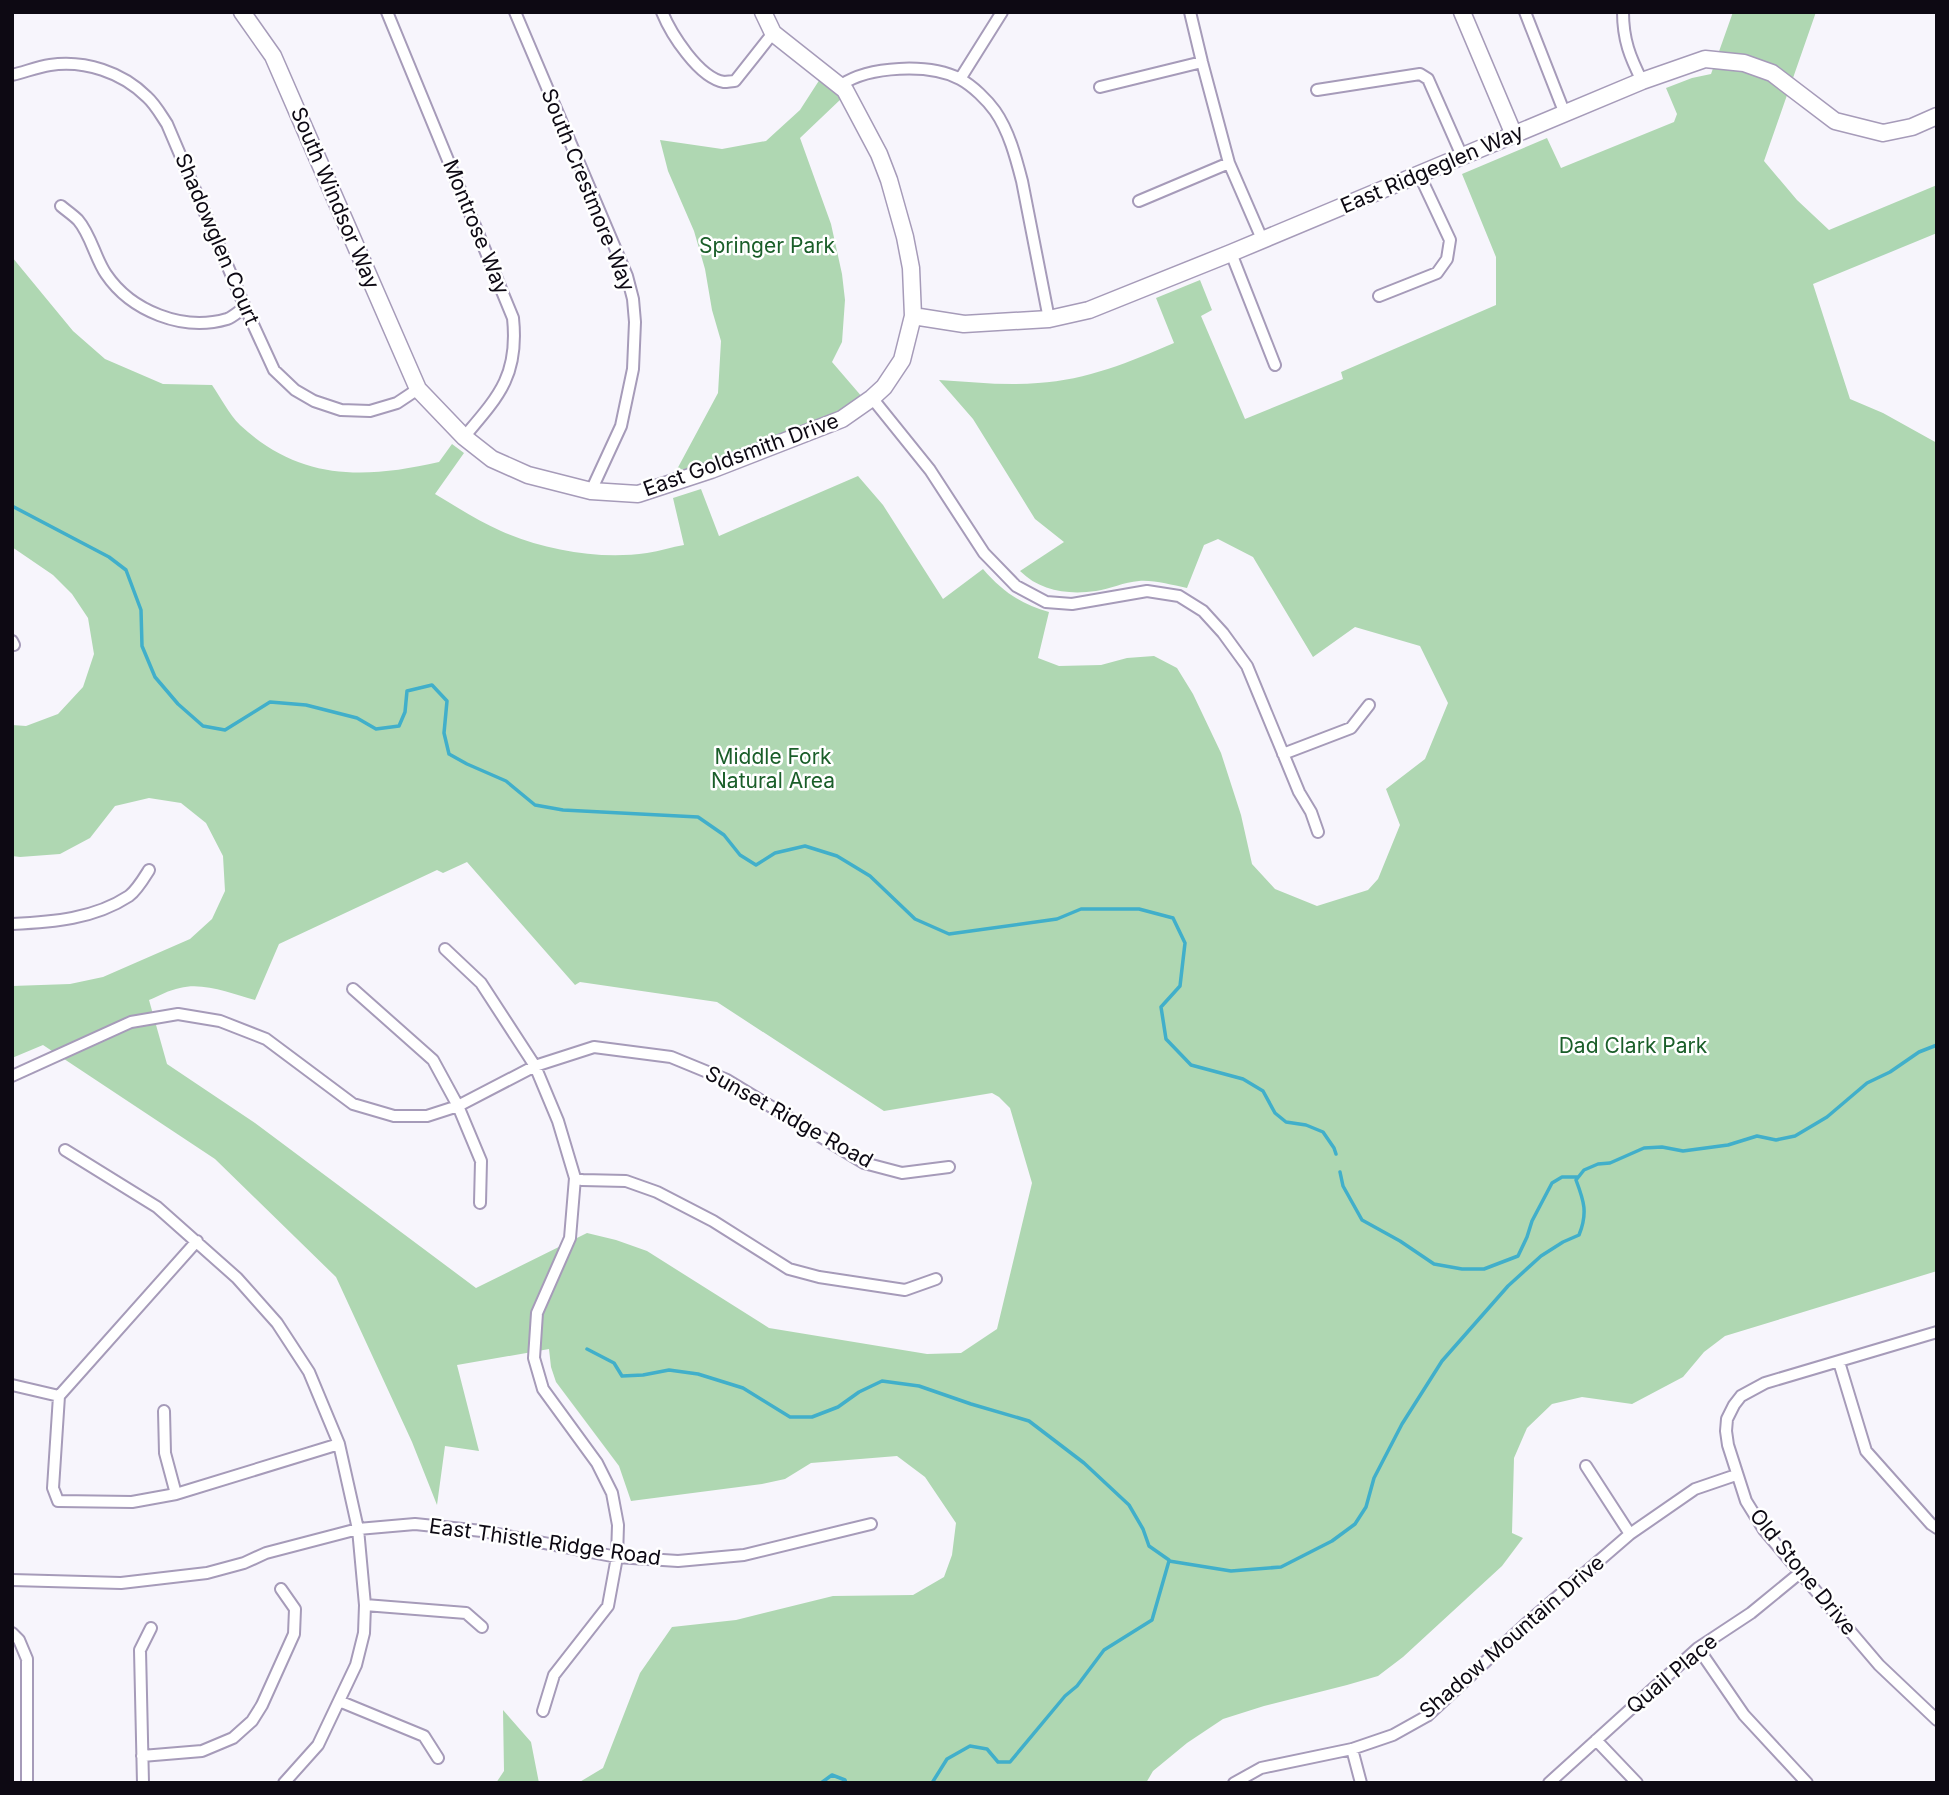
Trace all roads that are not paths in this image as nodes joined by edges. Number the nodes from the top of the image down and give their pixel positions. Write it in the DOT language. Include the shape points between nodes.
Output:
graph roads {
  1 [pos="242,12"];
  2 [pos="387,12"];
  3 [pos="515,12"];
  4 [pos="662,12"];
  5 [pos="763,12"];
  6 [pos="1002,12"];
  7 [pos="1190,12"];
  8 [pos="1462,12"];
  9 [pos="1525,12"];
  10 [pos="1623,12"];
  11 [pos="773,33"];
  12 [pos="1202,62"];
  13 [pos="12,75"];
  14 [pos="960,79"];
  15 [pos="1642,81"];
  16 [pos="841,85"];
  17 [pos="1100,87"];
  18 [pos="1317,90"];
  19 [pos="1564,114"];
  20 [pos="1937,116"];
  21 [pos="1514,135"];
  22 [pos="1462,156"];
  23 [pos="1229,163"];
  24 [pos="1419,174"];
  25 [pos="1139,201"];
  26 [pos="61,206"];
  27 [pos="1262,239"];
  28 [pos="1231,253"];
  29 [pos="1379,296"];
  30 [pos="245,307"];
  31 [pos="913,316"];
  32 [pos="1049,319"];
  33 [pos="1275,365"];
  34 [pos="418,389"];
  35 [pos="872,398"];
  36 [pos="464,437"];
  37 [pos="591,491"];
  38 [pos="1370,705"];
  39 [pos="1283,754"];
  40 [pos="1318,832"];
  41 [pos="149,870"];
  42 [pos="12,924"];
  43 [pos="446,949"];
  44 [pos="353,989"];
  45 [pos="535,1066"];
  46 [pos="12,1076"];
  47 [pos="458,1106"];
  48 [pos="65,1150"];
  49 [pos="949,1167"];
  50 [pos="575,1178"];
  51 [pos="480,1203"];
  52 [pos="197,1241"];
  53 [pos="936,1279"];
  54 [pos="1937,1332"];
  55 [pos="1839,1362"];
  56 [pos="12,1385"];
  57 [pos="59,1396"];
  58 [pos="164,1411"];
  59 [pos="339,1444"];
  60 [pos="1586,1466"];
  61 [pos="1736,1475"];
  62 [pos="176,1494"];
  63 [pos="871,1524"];
  64 [pos="1937,1528"];
  65 [pos="358,1529"];
  66 [pos="1630,1534"];
  67 [pos="617,1557"];
  68 [pos="1801,1572"];
  69 [pos="12,1580"];
  70 [pos="281,1589"];
  71 [pos="365,1605"];
  72 [pos="482,1627"];
  73 [pos="151,1628"];
  74 [pos="12,1633"];
  75 [pos="1698,1648"];
  76 [pos="339,1701"];
  77 [pos="543,1711"];
  78 [pos="1937,1720"];
  79 [pos="1596,1740"];
  80 [pos="1352,1749"];
  81 [pos="142,1756"];
  82 [pos="438,1758"];
  83 [pos="27,1783"];
  84 [pos="143,1783"];
  85 [pos="284,1783"];
  86 [pos="1234,1783"];
  87 [pos="1361,1783"];
  88 [pos="1549,1783"];
  89 [pos="1637,1783"];
  90 [pos="1807,1783"];
  1 -- 34 [label="street, South Windsor Way" via="273,57"];
  2 -- 36 [label="street, Montrose Way" via="513,318 510,372 494,402"];
  3 -- 37 [label="street, South Crestmore Way" via="633,299 631,381 621,426"];
  4 -- 11 [label="street" via="688,57 722,82 735,81"];
  5 -- 11 [label="street, East Goldsmith Drive"];
  6 -- 14 [label="street"];
  7 -- 12 [label="street"];
  8 -- 21 [label="street"];
  9 -- 19 [label="street"];
  10 -- 15 [label="street" via="1626,46"];
  11 -- 16 [label="street, East Goldsmith Drive"];
  12 -- 17 [label="street"];
  12 -- 23 [label="street"];
  13 -- 30 [label="street, Shadowglen Court" via="50,65 77,64 106,71 149,98 167,124"];
  14 -- 16 [label="street" via="910,68 865,75"];
  14 -- 32 [label="street" via="985,99 1002,122 1022,181"];
  15 -- 19 [label="street, East Ridgeglen Way"];
  15 -- 20 [label="street, East Ridgeglen Way" via="1705,60 1744,63 1772,74 1835,121 1883,133"];
  16 -- 31 [label="street, East Goldsmith Drive" via="890,180 911,268"];
  18 -- 22 [label="street" via="1420,74 1428,79"];
  19 -- 21 [label="street, East Ridgeglen Way"];
  21 -- 22 [label="street, East Ridgeglen Way"];
  22 -- 24 [label="street, East Ridgeglen Way"];
  23 -- 25 [label="street"];
  23 -- 27 [label="street"];
  24 -- 27 [label="street, East Ridgeglen Way"];
  24 -- 29 [label="street" via="1450,240 1447,259 1437,272"];
  26 -- 30 [label="street" via="80,222 118,288 144,308 168,319 196,323 229,319"];
  27 -- 28 [label="street, East Ridgeglen Way"];
  28 -- 32 [label="street, East Ridgeglen Way" via="1089,310"];
  28 -- 33 [label="street"];
  30 -- 34 [label="street, Shadowglen Court" via="274,370 314,401 341,410 370,411 397,403"];
  31 -- 32 [label="street, East Ridgeglen Way" via="964,324"];
  31 -- 35 [label="street, East Goldsmith Drive" via="902,360"];
  34 -- 36 [label="street, East Goldsmith Drive"];
  35 -- 37 [label="street, East Goldsmith Drive" via="842,419 699,475 638,494"];
  35 -- 39 [label="street" via="930,470 984,553 1016,586 1046,602 1072,604 1147,591 1178,596 1203,611 1247,666"];
  36 -- 37 [label="street, East Goldsmith Drive" via="492,459 528,475"];
  38 -- 39 [label="street" via="1351,728"];
  39 -- 40 [label="street"];
  41 -- 42 [label="street" via="131,895 92,914"];
  43 -- 45 [label="street" via="481,983"];
  44 -- 47 [label="street" via="433,1060"];
  45 -- 47 [label="street, Sunset Ridge Road"];
  45 -- 49 [label="street, Sunset Ridge Road" via="594,1047 671,1057 727,1080 864,1163 902,1173"];
  45 -- 50 [label="street"];
  46 -- 47 [label="street, Sunset Ridge Road" via="131,1022 178,1014 220,1021 266,1039 354,1104 394,1116 428,1116"];
  47 -- 51 [label="street" via="481,1161"];
  48 -- 52 [label="street" via="157,1206"];
  50 -- 53 [label="street" via="626,1181 657,1192 789,1269 905,1290"];
  50 -- 67 [label="street" via="570,1238 537,1313 534,1358 543,1389 597,1463 612,1493"];
  52 -- 57 [label="street"];
  52 -- 59 [label="street" via="277,1323 309,1373"];
  54 -- 55 [label="street, Old Stone Drive"];
  55 -- 61 [label="street, Old Stone Drive" via="1765,1383 1741,1396 1727,1419 1726,1431"];
  55 -- 64 [label="street" via="1866,1451"];
  56 -- 57 [label="street"];
  57 -- 62 [label="street" via="53,1488 58,1501 132,1502"];
  58 -- 62 [label="street" via="165,1453"];
  59 -- 62 [label="street"];
  59 -- 65 [label="street"];
  60 -- 66 [label="street"];
  61 -- 66 [label="street, Shadow Mountain Drive" via="1695,1489"];
  61 -- 68 [label="street, Old Stone Drive" via="1752,1515"];
  63 -- 67 [label="street, East Thistle Ridge Road" via="744,1555 678,1561"];
  65 -- 67 [label="street, East Thistle Ridge Road" via="415,1524"];
  65 -- 69 [label="street, East Thistle Ridge Road" via="207,1573 121,1583"];
  65 -- 71 [label="street"];
  66 -- 80 [label="street, Shadow Mountain Drive" via="1427,1716 1393,1735"];
  67 -- 77 [label="street" via="608,1606 554,1675"];
  68 -- 75 [label="street, Quail Place"];
  68 -- 78 [label="street, Old Stone Drive" via="1879,1665"];
  70 -- 81 [label="street" via="295,1609 295,1634 252,1721 233,1738 202,1751"];
  71 -- 72 [label="street" via="466,1613"];
  71 -- 76 [label="street" via="356,1665"];
  73 -- 81 [label="street" via="140,1650"];
  74 -- 83 [label="street" via="27,1659"];
  75 -- 79 [label="street, Quail Place"];
  75 -- 90 [label="street" via="1744,1715"];
  76 -- 82 [label="street" via="424,1735"];
  76 -- 85 [label="street" via="318,1745"];
  79 -- 88 [label="street, Quail Place"];
  79 -- 89 [label="street"];
  80 -- 86 [label="street, Shadow Mountain Drive" via="1261,1768"];
  80 -- 87 [label="street"];
  81 -- 84 [label="street"];
}
